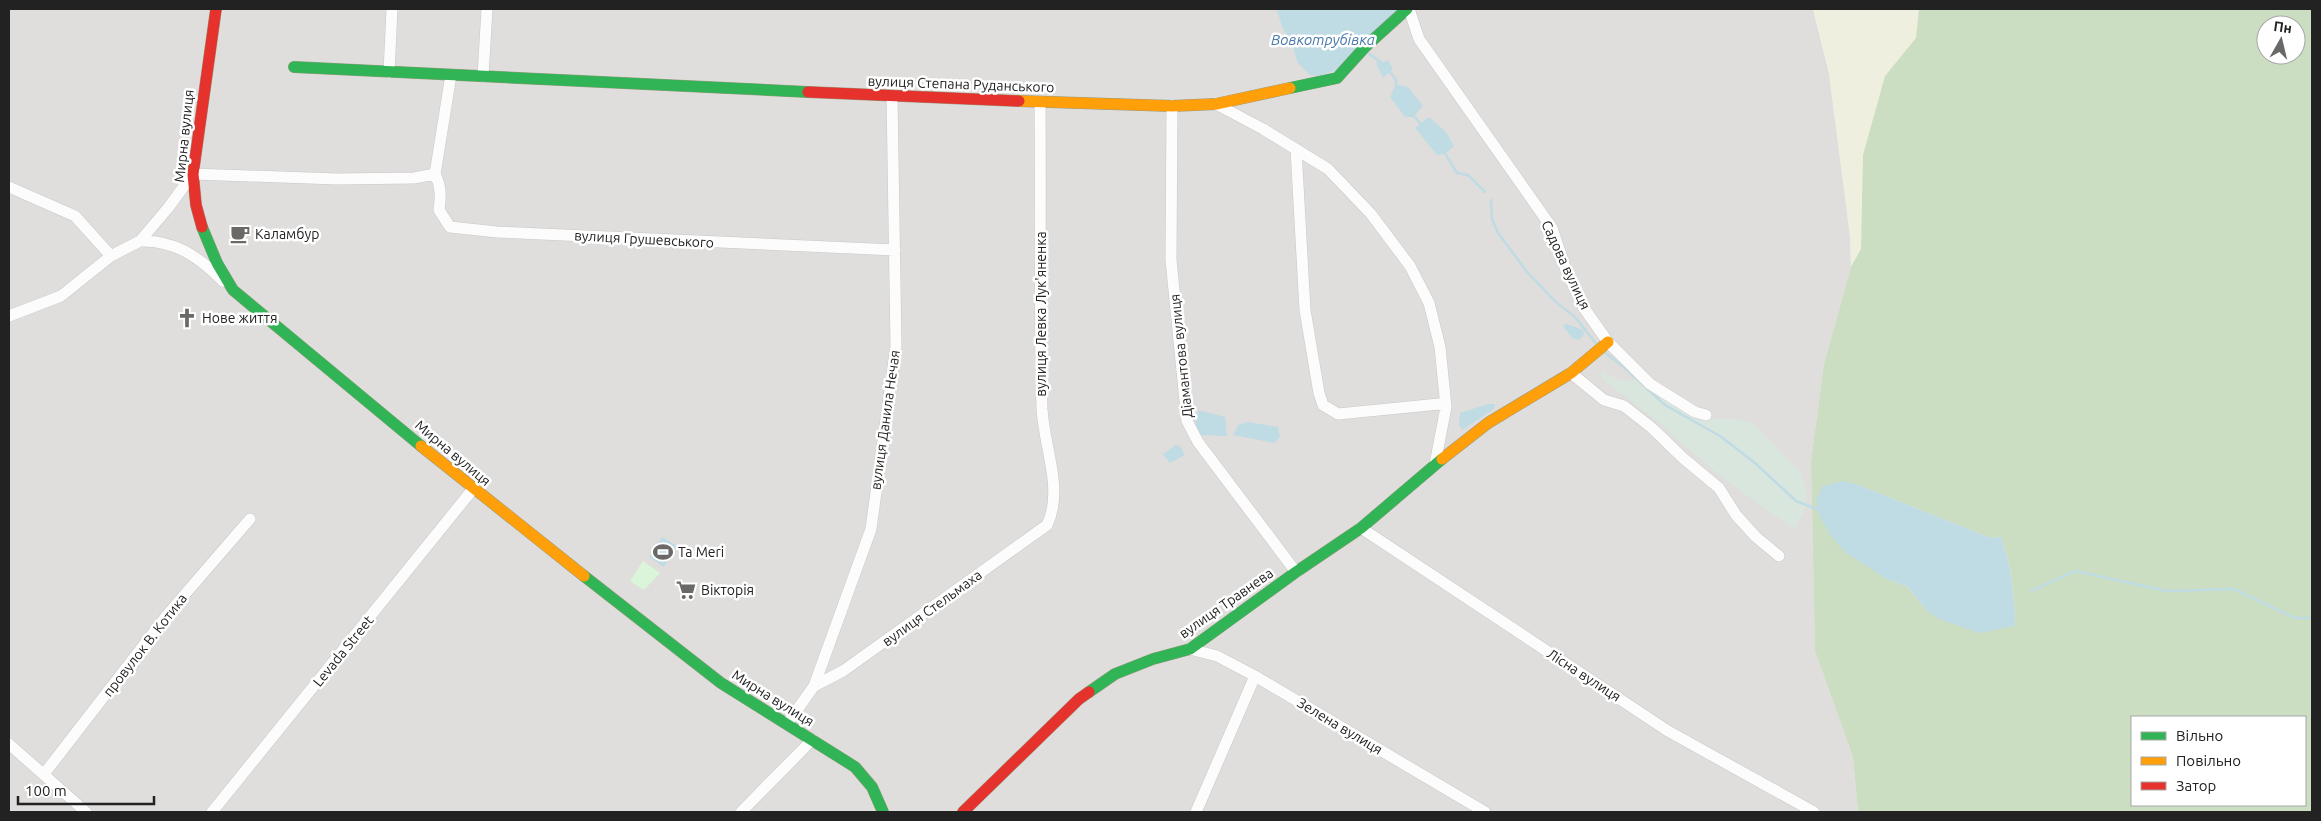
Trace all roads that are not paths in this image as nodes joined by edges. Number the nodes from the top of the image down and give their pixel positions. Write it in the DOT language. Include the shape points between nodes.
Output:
graph roads {
  1 [pos="216,9"];
  2 [pos="392,9"];
  3 [pos="487,9"];
  4 [pos="1408,9"];
  5 [pos="294,67"];
  6 [pos="389,72"];
  7 [pos="451,74"];
  8 [pos="482,76"];
  9 [pos="892,96"];
  10 [pos="1040,102"];
  11 [pos="1216,104"];
  12 [pos="1172,106"];
  13 [pos="1296,149"];
  14 [pos="193,174"];
  15 [pos="435,174"];
  16 [pos="9,187"];
  17 [pos="140,241"];
  18 [pos="895,250"];
  19 [pos="111,256"];
  20 [pos="232,290"];
  21 [pos="9,316"];
  22 [pos="1608,342"];
  23 [pos="1571,373"];
  24 [pos="1446,407"];
  25 [pos="1706,415"];
  26 [pos="1435,464"];
  27 [pos="473,490"];
  28 [pos="250,519"];
  29 [pos="1047,525"];
  30 [pos="1361,528"];
  31 [pos="1779,556"];
  32 [pos="1296,572"];
  33 [pos="1190,649"];
  34 [pos="1255,676"];
  35 [pos="814,686"];
  36 [pos="787,724"];
  37 [pos="812,740"];
  38 [pos="9,744"];
  39 [pos="44,774"];
  40 [pos="86,812"];
  41 [pos="212,812"];
  42 [pos="741,812"];
  43 [pos="883,812"];
  44 [pos="963,812"];
  45 [pos="1196,812"];
  46 [pos="1485,812"];
  47 [pos="1814,812"];
  1 -- 14 [label="street, Мирна вулиця"];
  2 -- 6 [label="street"];
  3 -- 8 [label="street"];
  4 -- 11 [label="street, вулиця Степана Руданського" via="1364,47 1337,78"];
  4 -- 22 [label="street, Садова вулиця" via="1420,39 1552,228 1566,270"];
  5 -- 6 [label="street, вулиця Степана Руданського"];
  6 -- 7 [label="street, вулиця Степана Руданського"];
  7 -- 8 [label="street, вулиця Степана Руданського"];
  7 -- 15 [label="street, вулиця Грушевського"];
  8 -- 9 [label="street, вулиця Степана Руданського"];
  9 -- 10 [label="street, вулиця Степана Руданського"];
  9 -- 18 [label="street, вулиця Данила Нечая"];
  10 -- 12 [label="street, вулиця Степана Руданського"];
  10 -- 29 [label="street, вулиця Левка Лук'яненка" via="1042,412 1054,493 1053,512"];
  11 -- 12 [label="street, вулиця Степана Руданського"];
  11 -- 13 [label="street"];
  12 -- 32 [label="street, Діамантова вулиця" via="1171,260 1187,422 1198,442"];
  13 -- 24 [label="street" via="1328,169 1371,214 1410,266 1429,303 1440,347"];
  13 -- 24 [label="street" via="1305,310 1323,405 1338,414 1439,404"];
  14 -- 15 [label="street" via="337,179 414,178"];
  14 -- 17 [label="street"];
  14 -- 20 [label="street, Мирна вулиця" via="194,197 203,231"];
  15 -- 18 [label="street, вулиця Грушевського" via="441,196 439,210 450,227 497,232"];
  16 -- 19 [label="street" via="75,216"];
  17 -- 19 [label="street"];
  17 -- 20 [label="street" via="162,242 189,252 203,261"];
  18 -- 35 [label="street, вулиця Данила Нечая" via="896,346 871,529"];
  19 -- 21 [label="street" via="61,296"];
  20 -- 27 [label="street, Мирна вулиця"];
  22 -- 23 [label="street, вулиця Травнева"];
  22 -- 25 [label="street, Садова вулиця" via="1650,384 1695,412"];
  23 -- 26 [label="street, вулиця Травнева" via="1488,423"];
  23 -- 31 [label="street" via="1604,400 1624,406 1652,428 1720,488 1736,515 1756,538"];
  24 -- 26 [label="street"];
  26 -- 30 [label="street, вулиця Травнева"];
  27 -- 36 [label="street, Мирна вулиця" via="721,683"];
  27 -- 41 [label="street, Levada Street"];
  28 -- 39 [label="street, провулок В. Котика" via="167,615"];
  29 -- 35 [label="street, вулиця Стельмаха" via="843,671"];
  30 -- 32 [label="street, вулиця Травнева"];
  30 -- 47 [label="street, Лісна вулиця" via="1668,731"];
  32 -- 33 [label="street, вулиця Травнева"];
  33 -- 34 [label="street, Зелена вулиця" via="1217,656"];
  33 -- 44 [label="street, вулиця Травнева" via="1116,674 1079,699"];
  34 -- 45 [label="street"];
  34 -- 46 [label="street, Зелена вулиця"];
  35 -- 36 [label="street, вулиця Данила Нечая"];
  36 -- 37 [label="street, Мирна вулиця"];
  37 -- 42 [label="street"];
  37 -- 43 [label="street, Мирна вулиця" via="862,773 877,795"];
  38 -- 39 [label="street"];
  39 -- 40 [label="street"];
}
